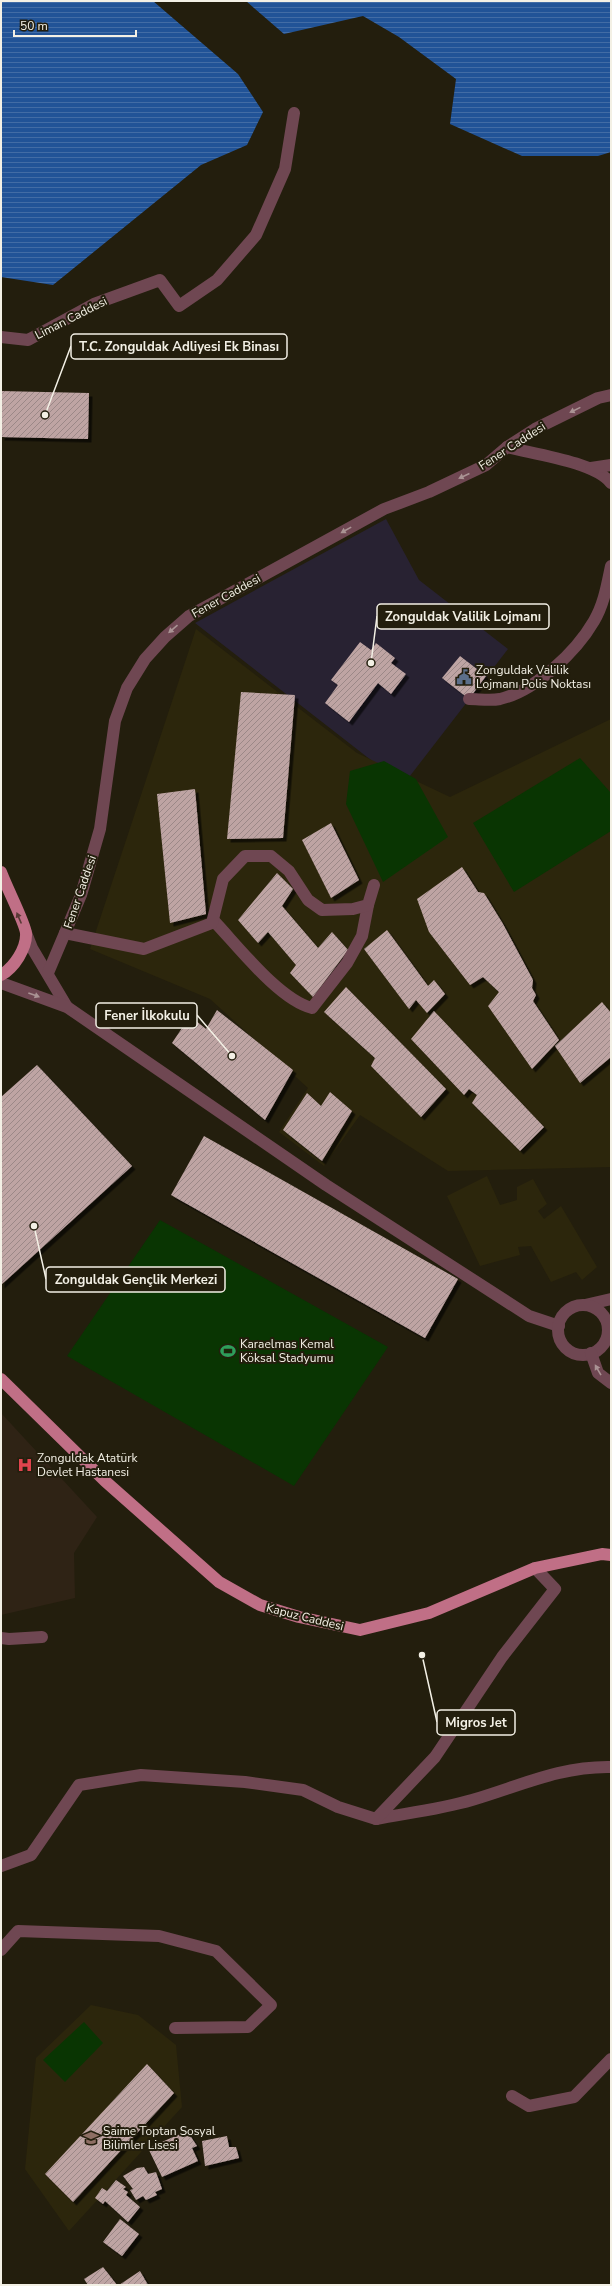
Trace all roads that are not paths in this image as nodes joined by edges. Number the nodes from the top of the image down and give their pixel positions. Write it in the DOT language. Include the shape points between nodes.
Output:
graph roads {
  1 [pos="294,113"];
  2 [pos="1,337"];
  3 [pos="611,395"];
  4 [pos="507,447"];
  5 [pos="611,465"];
  6 [pos="591,468"];
  7 [pos="611,483"];
  8 [pos="611,566"];
  9 [pos="469,698"];
  10 [pos="1,872"];
  11 [pos="374,885"];
  12 [pos="368,904"];
  13 [pos="213,920"];
  14 [pos="26,933"];
  15 [pos="65,933"];
  16 [pos="48,974"];
  17 [pos="1,975"];
  18 [pos="1,983"];
  19 [pos="66,1007"];
  20 [pos="611,1299"];
  21 [pos="584,1305"];
  22 [pos="559,1326"];
  23 [pos="591,1353"];
  24 [pos="1,1378"];
  25 [pos="611,1383"];
  26 [pos="611,1555"];
  27 [pos="535,1568"];
  28 [pos="1,1638"];
  29 [pos="42,1638"];
  30 [pos="611,1767"];
  31 [pos="376,1819"];
  32 [pos="1,1866"];
  33 [pos="1,1950"];
  34 [pos="175,2028"];
  35 [pos="611,2059"];
  36 [pos="512,2096"];
  1 -- 2 [label="street, Liman Caddesi" via="285,169 256,235 218,280 178,306 160,280 94,304 28,340"];
  3 -- 4 [label="street, Fener Caddesi, one-way" via="598,398 535,429"];
  4 -- 6 [label="street"];
  4 -- 15 [label="street, Fener Caddesi, one-way" via="486,465 429,492 384,509 189,616 165,637 145,659 127,688 115,721 100,829 81,894"];
  5 -- 6 [label="street"];
  6 -- 7 [label="street"];
  8 -- 9 [label="street" via="602,602 594,621 565,658 542,678 517,693 499,699"];
  14 -- 10 [label="main road, one-way"];
  11 -- 12 [label="street"];
  12 -- 13 [label="street" via="353,909 322,910 308,900 289,871 271,856 245,856 224,879"];
  12 -- 13 [label="street" via="362,936 347,963 312,1008 301,1005 266,978"];
  13 -- 15 [label="street" via="212,923 191,933 144,949"];
  14 -- 16 [label="street"];
  14 -- 17 [label="main road" via="23,948 16,960"];
  15 -- 16 [label="street, Fener Caddesi"];
  16 -- 19 [label="street"];
  18 -- 19 [label="street, one-way"];
  19 -- 22 [label="street" via="326,1185 529,1316"];
  20 -- 21 [label="street"];
  21 -- 22 [label="street" via="570,1309 561,1319"];
  21 -- 23 [label="street" via="598,1310 607,1322 608,1330 603,1344"];
  22 -- 23 [label="street" via="560,1338 567,1348 574,1353"];
  25 -- 23 [label="street, one-way" via="598,1373"];
  24 -- 27 [label="main road, Kapuz Caddesi" via="105,1481 180,1548 219,1582 260,1605 299,1617 360,1630 428,1613"];
  26 -- 27 [label="main road, Kapuz Caddesi" via="602,1554"];
  27 -- 31 [label="street" via="555,1588 502,1657 436,1757"];
  28 -- 29 [label="street"];
  30 -- 31 [label="street" via="590,1766 548,1774 472,1800"];
  31 -- 32 [label="street" via="338,1807 303,1790 245,1782 140,1775 79,1785 31,1855"];
  33 -- 34 [label="street" via="18,1931 159,1936 216,1951 270,2005 248,2027"];
  35 -- 36 [label="street" via="574,2097 529,2106"];
}
